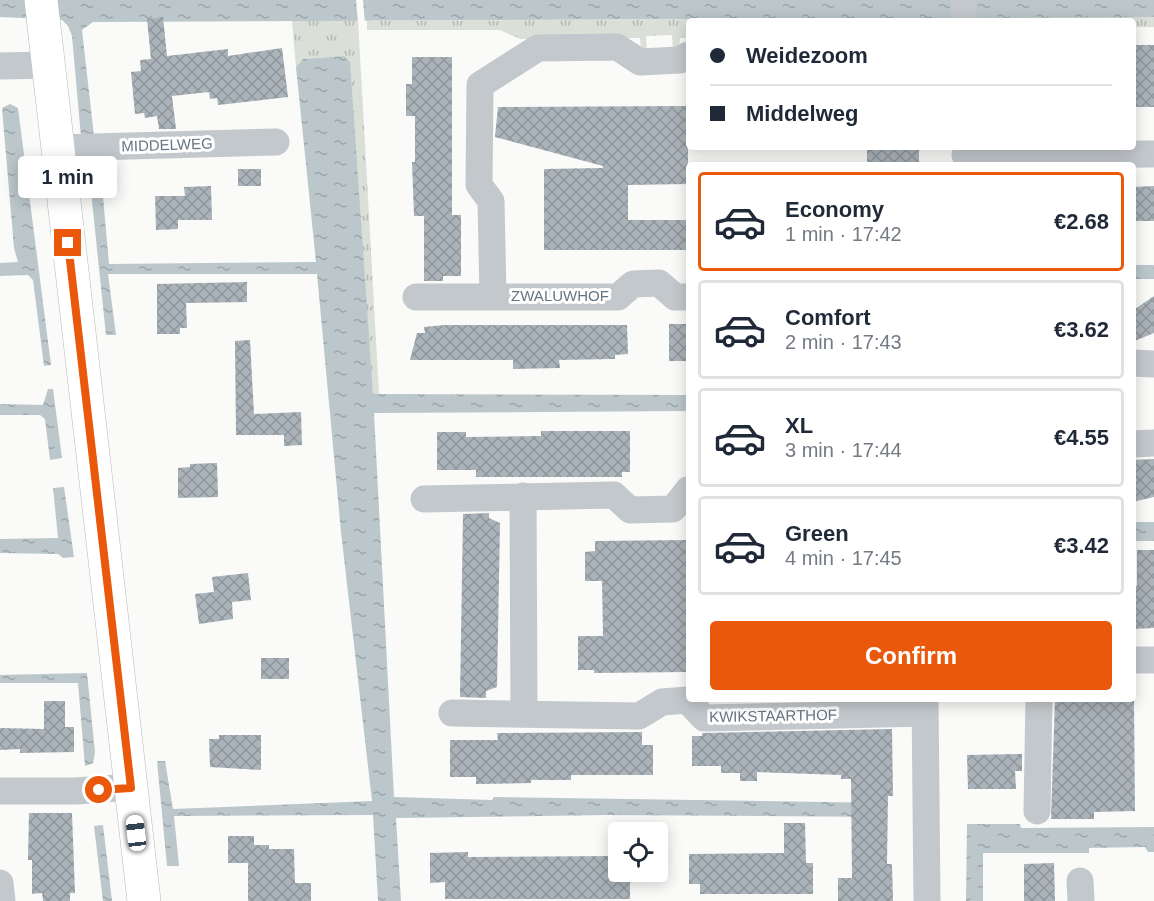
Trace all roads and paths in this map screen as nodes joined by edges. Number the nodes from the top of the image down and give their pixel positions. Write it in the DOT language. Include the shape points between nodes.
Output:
graph roads {
  1 [pos="963,0"];
  2 [pos="43,12"];
  3 [pos="964,18"];
  4 [pos="686,56"];
  5 [pos="49,65"];
  6 [pos="0,66"];
  7 [pos="276,142"];
  8 [pos="58,148"];
  9 [pos="1154,154"];
  10 [pos="965,156"];
  11 [pos="493,296"];
  12 [pos="416,297"];
  13 [pos="686,297"];
  14 [pos="1136,363"];
  15 [pos="1154,364"];
  16 [pos="1154,443"];
  17 [pos="1136,444"];
  18 [pos="686,493"];
  19 [pos="523,496"];
  20 [pos="424,498"];
  21 [pos="1136,660"];
  22 [pos="1154,660"];
  23 [pos="686,700"];
  24 [pos="689,702"];
  25 [pos="1039,702"];
  26 [pos="925,706"];
  27 [pos="452,713"];
  28 [pos="524,714"];
  29 [pos="131,788"];
  30 [pos="0,791"];
  31 [pos="1037,811"];
  32 [pos="0,883"];
  33 [pos="2,901"];
  34 [pos="144,901"];
  35 [pos="927,901"];
  1 -- 3 [label="street"];
  2 -- 5 [label="street"];
  4 -- 11 [label="street, ZWALUWHOF" via="640,62 617,46 538,48 480,85 479,185 491,201"];
  5 -- 6 [label="street"];
  5 -- 8 [label="street"];
  7 -- 8 [label="street, MIDDELWEG"];
  8 -- 29 [label="street"];
  9 -- 10 [label="street"];
  11 -- 12 [label="street, ZWALUWHOF"];
  11 -- 13 [label="street, ZWALUWHOF" via="618,297 633,284 659,283 675,297"];
  14 -- 15 [label="street"];
  16 -- 17 [label="street"];
  18 -- 19 [label="street" via="673,509 630,510 614,495"];
  19 -- 20 [label="street"];
  19 -- 28 [label="street"];
  21 -- 22 [label="street"];
  23 -- 28 [label="street, KWIKSTAARTHOF" via="662,702 639,716"];
  24 -- 26 [label="street, KWIKSTAARTHOF" via="704,718"];
  25 -- 31 [label="street"];
  26 -- 35 [label="street"];
  27 -- 28 [label="street, KWIKSTAARTHOF"];
  29 -- 30 [label="street"];
  29 -- 34 [label="street"];
  32 -- 33 [label="street"];
}
